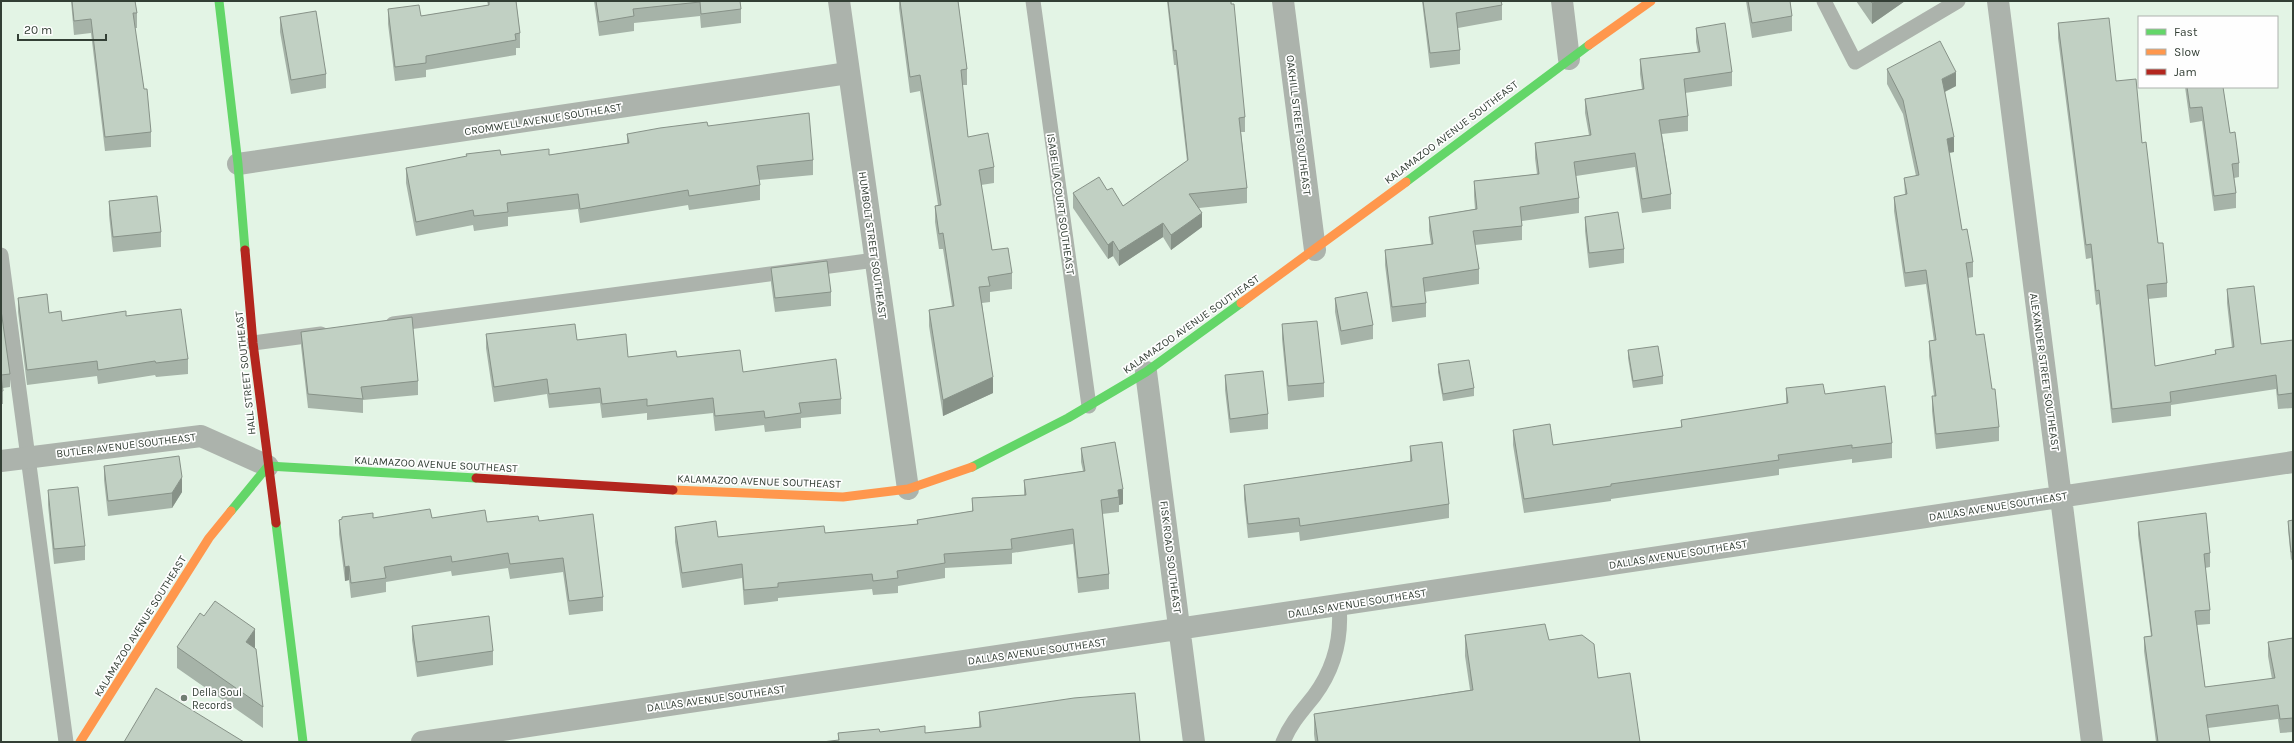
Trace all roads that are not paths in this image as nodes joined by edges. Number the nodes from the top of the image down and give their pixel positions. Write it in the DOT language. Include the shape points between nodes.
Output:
graph roads {
  1 [pos="219,1"];
  2 [pos="839,1"];
  3 [pos="1033,1"];
  4 [pos="1283,1"];
  5 [pos="1562,1"];
  6 [pos="1651,1"];
  7 [pos="1824,1"];
  8 [pos="1958,1"];
  9 [pos="1998,1"];
  10 [pos="1569,59"];
  11 [pos="848,73"];
  12 [pos="238,164"];
  13 [pos="1315,250"];
  14 [pos="1,255"];
  15 [pos="875,260"];
  16 [pos="378,326"];
  17 [pos="339,332"];
  18 [pos="253,343"];
  19 [pos="1146,372"];
  20 [pos="1089,406"];
  21 [pos="27,458"];
  22 [pos="1,461"];
  23 [pos="2293,462"];
  24 [pos="268,466"];
  25 [pos="908,489"];
  26 [pos="2062,496"];
  27 [pos="1339,605"];
  28 [pos="1180,629"];
  29 [pos="66,742"];
  30 [pos="80,742"];
  31 [pos="303,742"];
  32 [pos="422,742"];
  33 [pos="1194,742"];
  34 [pos="1283,742"];
  35 [pos="2092,742"];
  1 -- 12 [label="street, HALL STREET SOUTHEAST"];
  2 -- 11 [label="street, HUMBOLT STREET SOUTHEAST"];
  3 -- 20 [label="lane, ISABELLA COURT SOUTHEAST"];
  4 -- 13 [label="street, OAKHILL STREET SOUTHEAST"];
  5 -- 10 [label="street"];
  6 -- 10 [label="street, KALAMAZOO AVENUE SOUTHEAST"];
  7 -- 8 [label="lane" via="1855,62"];
  9 -- 26 [label="street, ALEXANDER STREET SOUTHEAST"];
  10 -- 13 [label="street, KALAMAZOO AVENUE SOUTHEAST"];
  11 -- 12 [label="street, CROMWELL AVENUE SOUTHEAST"];
  11 -- 15 [label="street, HUMBOLT STREET SOUTHEAST"];
  12 -- 18 [label="street, HALL STREET SOUTHEAST"];
  13 -- 19 [label="street, KALAMAZOO AVENUE SOUTHEAST"];
  14 -- 21 [label="lane"];
  15 -- 16 [label="lane"];
  15 -- 25 [label="street, HUMBOLT STREET SOUTHEAST"];
  17 -- 18 [label="lane"];
  18 -- 24 [label="street, HALL STREET SOUTHEAST"];
  19 -- 20 [label="street, KALAMAZOO AVENUE SOUTHEAST"];
  19 -- 28 [label="street, FISK ROAD SOUTHEAST"];
  20 -- 25 [label="street, KALAMAZOO AVENUE SOUTHEAST" via="975,466"];
  21 -- 22 [label="street, BUTLER AVENUE SOUTHEAST"];
  21 -- 24 [label="street, BUTLER AVENUE SOUTHEAST" via="201,436"];
  21 -- 29 [label="lane"];
  23 -- 26 [label="street, DALLAS AVENUE SOUTHEAST"];
  24 -- 25 [label="street, KALAMAZOO AVENUE SOUTHEAST" via="763,496 843,497"];
  24 -- 30 [label="street, KALAMAZOO AVENUE SOUTHEAST" via="209,538"];
  24 -- 31 [label="street, HALL STREET SOUTHEAST"];
  26 -- 27 [label="street, DALLAS AVENUE SOUTHEAST"];
  26 -- 35 [label="street, ALEXANDER STREET SOUTHEAST"];
  27 -- 28 [label="street, DALLAS AVENUE SOUTHEAST"];
  27 -- 34 [label="lane" via="1340,638 1333,660 1322,685 1288,728"];
  28 -- 32 [label="street, DALLAS AVENUE SOUTHEAST"];
  28 -- 33 [label="street, FISK ROAD SOUTHEAST"];
}
